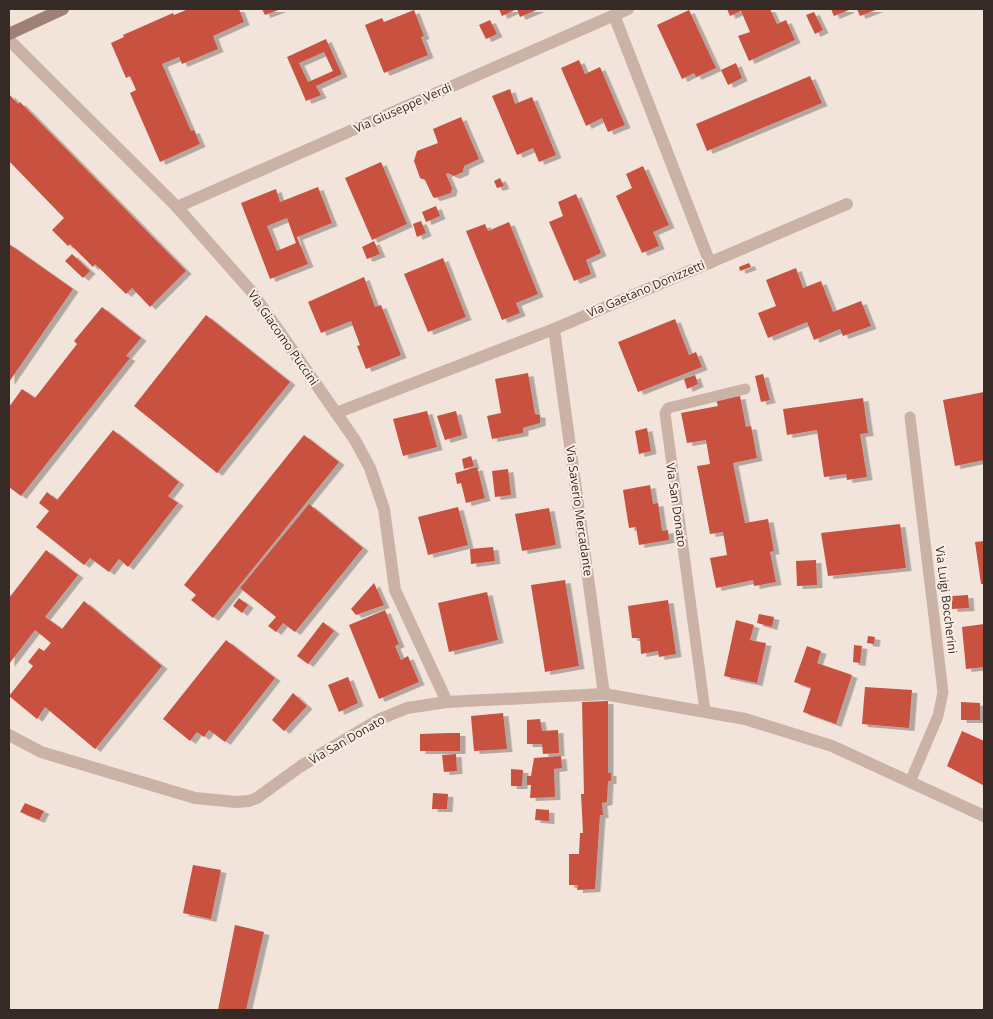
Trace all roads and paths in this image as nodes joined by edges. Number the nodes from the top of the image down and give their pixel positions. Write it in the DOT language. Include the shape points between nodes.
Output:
graph roads {
  1 [pos="63,9"];
  2 [pos="628,9"];
  3 [pos="614,15"];
  4 [pos="9,34"];
  5 [pos="9,40"];
  6 [pos="847,204"];
  7 [pos="177,206"];
  8 [pos="710,263"];
  9 [pos="554,329"];
  10 [pos="745,389"];
  11 [pos="336,413"];
  12 [pos="910,417"];
  13 [pos="604,694"];
  14 [pos="448,702"];
  15 [pos="705,711"];
  16 [pos="9,735"];
  17 [pos="910,782"];
  18 [pos="984,816"];
  1 -- 4 [label="main road"];
  2 -- 3 [label="street, Via Giuseppe Verdi"];
  3 -- 7 [label="street, Via Giuseppe Verdi"];
  3 -- 8 [label="street, Via Gaetano Donizzetti"];
  5 -- 7 [label="street, Via Giacomo Puccini"];
  6 -- 8 [label="street"];
  7 -- 11 [label="street, Via Giacomo Puccini" via="251,291"];
  8 -- 9 [label="street, Via Gaetano Donizzetti"];
  9 -- 11 [label="street, Via Gaetano Donizzetti"];
  9 -- 13 [label="street, Via Saverio Mercadante"];
  10 -- 15 [label="lane, Via San Donato" via="668,408 665,413"];
  11 -- 14 [label="street, Via Giacomo Puccini" via="356,440 370,468 384,509 395,590"];
  12 -- 17 [label="lane, Via Luigi Boccherini" via="942,692 938,716"];
  13 -- 14 [label="street, Via San Donato"];
  13 -- 15 [label="street, Via San Donato"];
  14 -- 16 [label="street, Via San Donato" via="407,708 380,719 301,766 257,798 242,802 195,798 40,752"];
  15 -- 17 [label="street, Via San Donato" via="745,719 832,746"];
  17 -- 18 [label="street, Via San Donato"];
}
